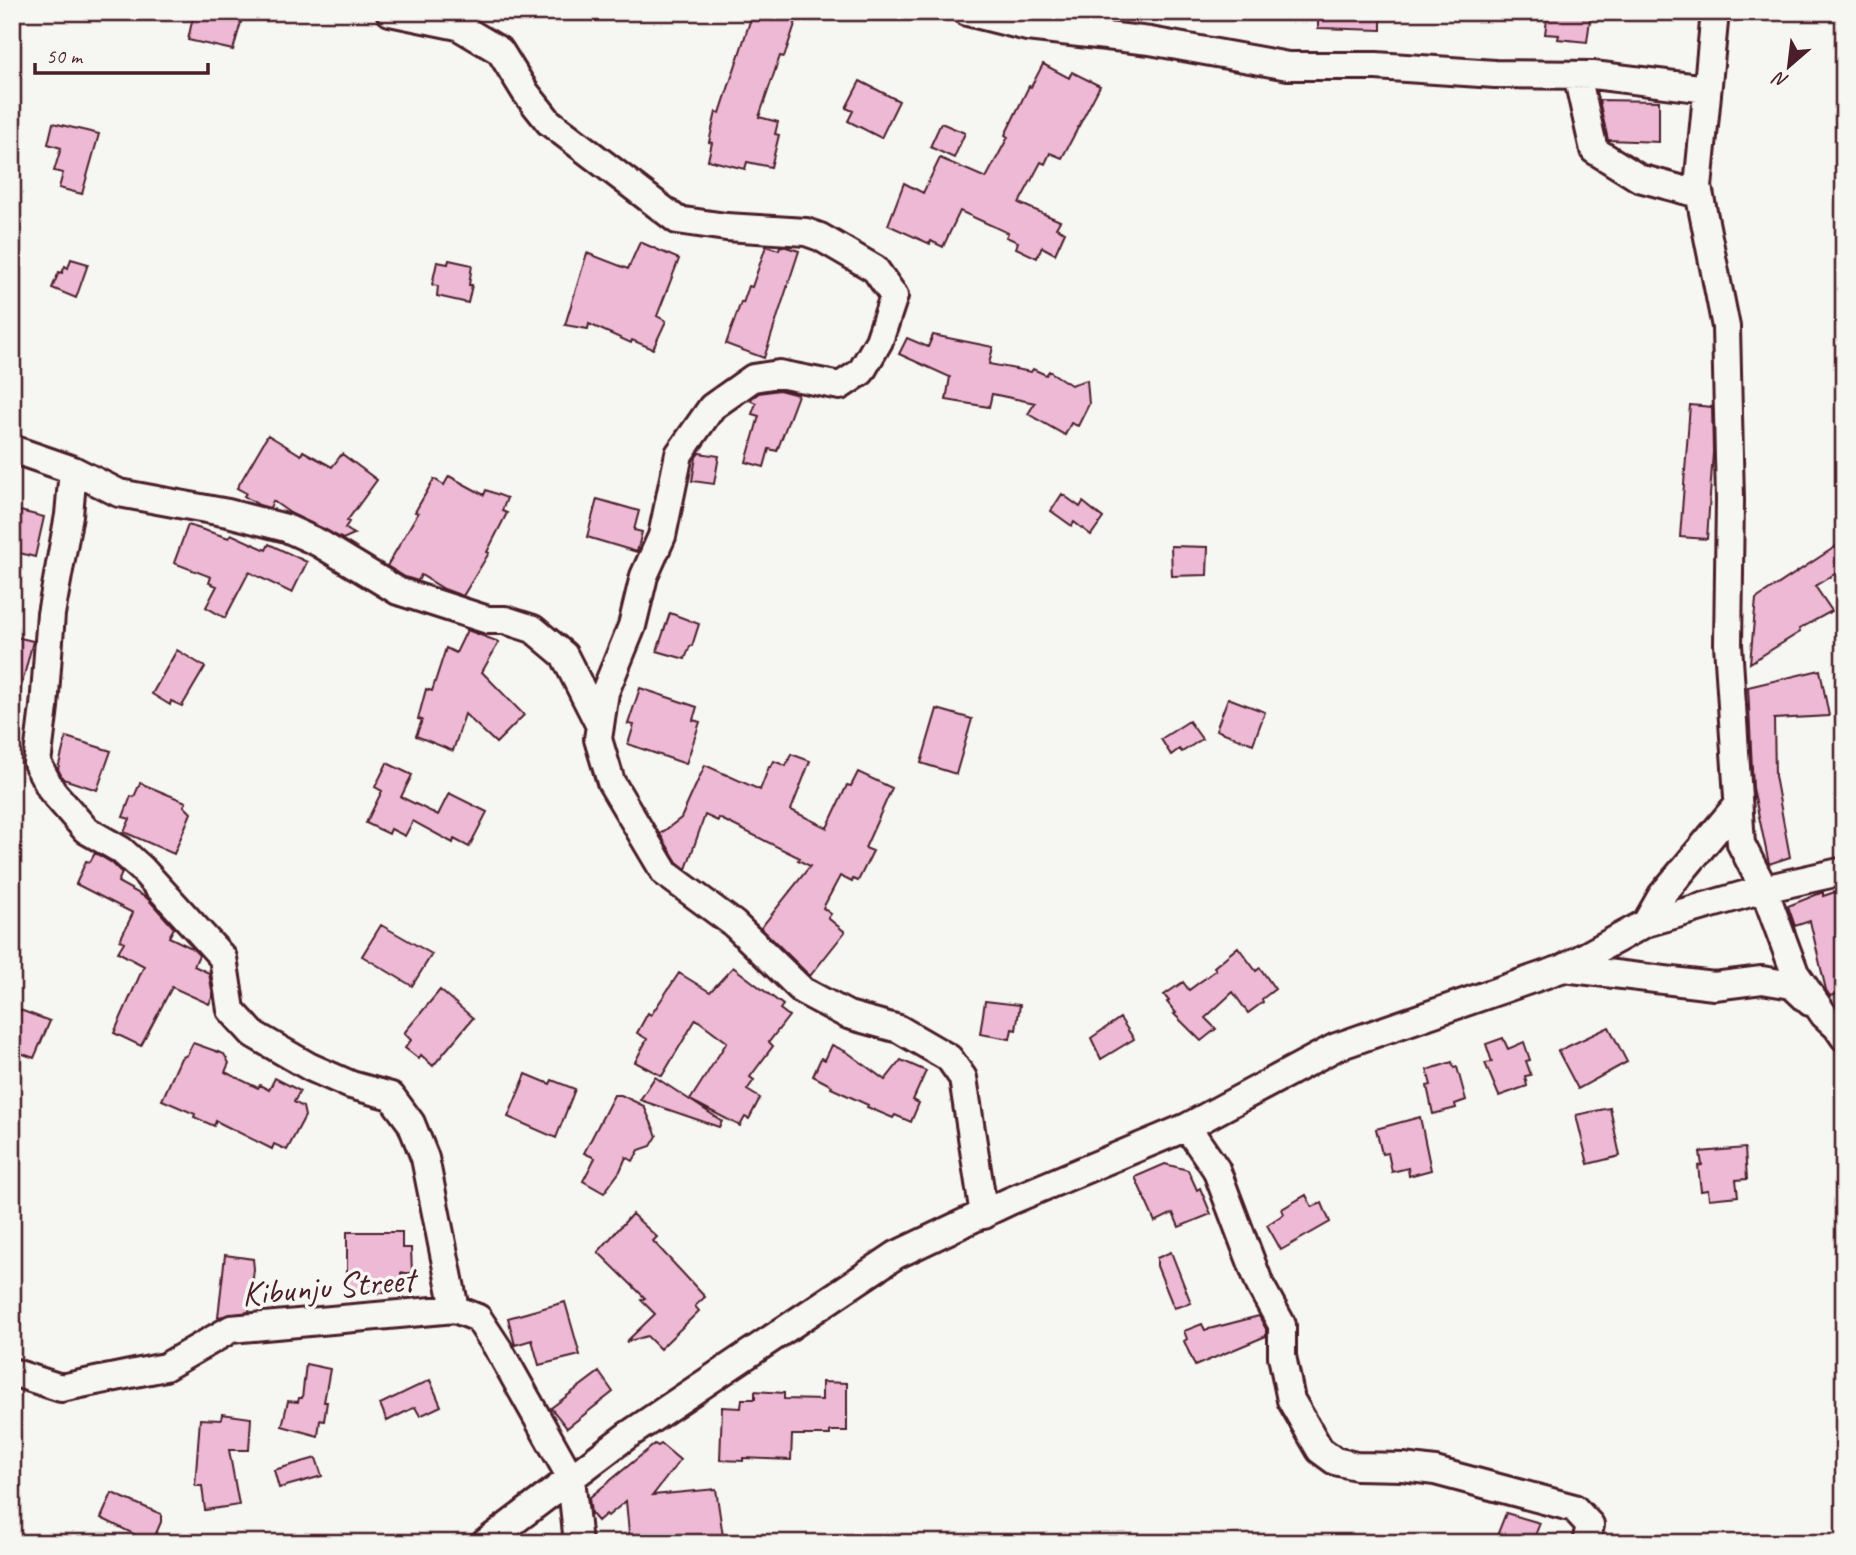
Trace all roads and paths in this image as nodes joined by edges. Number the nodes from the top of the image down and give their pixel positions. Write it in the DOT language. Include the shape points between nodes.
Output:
graph roads {
  1 [pos="390,12"];
  2 [pos="967,12"];
  3 [pos="1715,12"];
  4 [pos="1577,75"];
  5 [pos="1707,89"];
  6 [pos="1699,194"];
  7 [pos="12,449"];
  8 [pos="73,470"];
  9 [pos="600,726"];
  10 [pos="1738,804"];
  11 [pos="1844,872"];
  12 [pos="1764,889"];
  13 [pos="1646,923"];
  14 [pos="1564,968"];
  15 [pos="1824,1015"];
  16 [pos="1844,1037"];
  17 [pos="1187,1127"];
  18 [pos="984,1214"];
  19 [pos="455,1310"];
  20 [pos="12,1372"];
  21 [pos="571,1478"];
  22 [pos="485,1543"];
  23 [pos="578,1543"];
  24 [pos="1586,1543"];
  1 -- 9 [label="street" via="458,26 500,51 549,122 677,220 806,232 875,269 894,296 879,341 862,372 840,386 779,374 753,378 712,407 679,454 662,536 606,692"];
  2 -- 4 [label="street" via="1027,27 1150,41 1288,66"];
  3 -- 5 [label="street"];
  4 -- 5 [label="street"];
  4 -- 6 [label="street" via="1594,150 1639,178"];
  5 -- 6 [label="street"];
  6 -- 10 [label="street" via="1726,327 1727,645"];
  7 -- 8 [label="street"];
  8 -- 9 [label="street" via="119,492 286,528 398,591 488,620 533,629 564,655"];
  8 -- 19 [label="street" via="51,614 37,763 52,791 86,830 121,850 142,869 223,958 231,1010 253,1034 310,1067 391,1096 411,1123 425,1158"];
  9 -- 18 [label="street" via="598,739 611,782 665,873 734,924 803,991 848,1015 899,1029 949,1058 963,1079"];
  10 -- 12 [label="street" via="1741,844"];
  10 -- 13 [label="street" via="1662,895"];
  11 -- 12 [label="street"];
  12 -- 13 [label="street"];
  12 -- 15 [label="street" via="1795,972"];
  13 -- 14 [label="street"];
  14 -- 15 [label="street" via="1714,986 1762,980 1792,985"];
  14 -- 17 [label="street" via="1336,1047"];
  15 -- 16 [label="street"];
  17 -- 18 [label="street"];
  17 -- 24 [label="street" via="1216,1169 1260,1285 1282,1325 1282,1356 1291,1400 1320,1450 1335,1461 1356,1466 1435,1471 1574,1508 1590,1525"];
  18 -- 21 [label="street" via="896,1255"];
  19 -- 20 [label="street, Kibunju Street" via="230,1329 165,1367 61,1388"];
  19 -- 21 [label="street, Kibunju Street" via="478,1318"];
  21 -- 22 [label="street"];
  21 -- 23 [label="street"];
}
